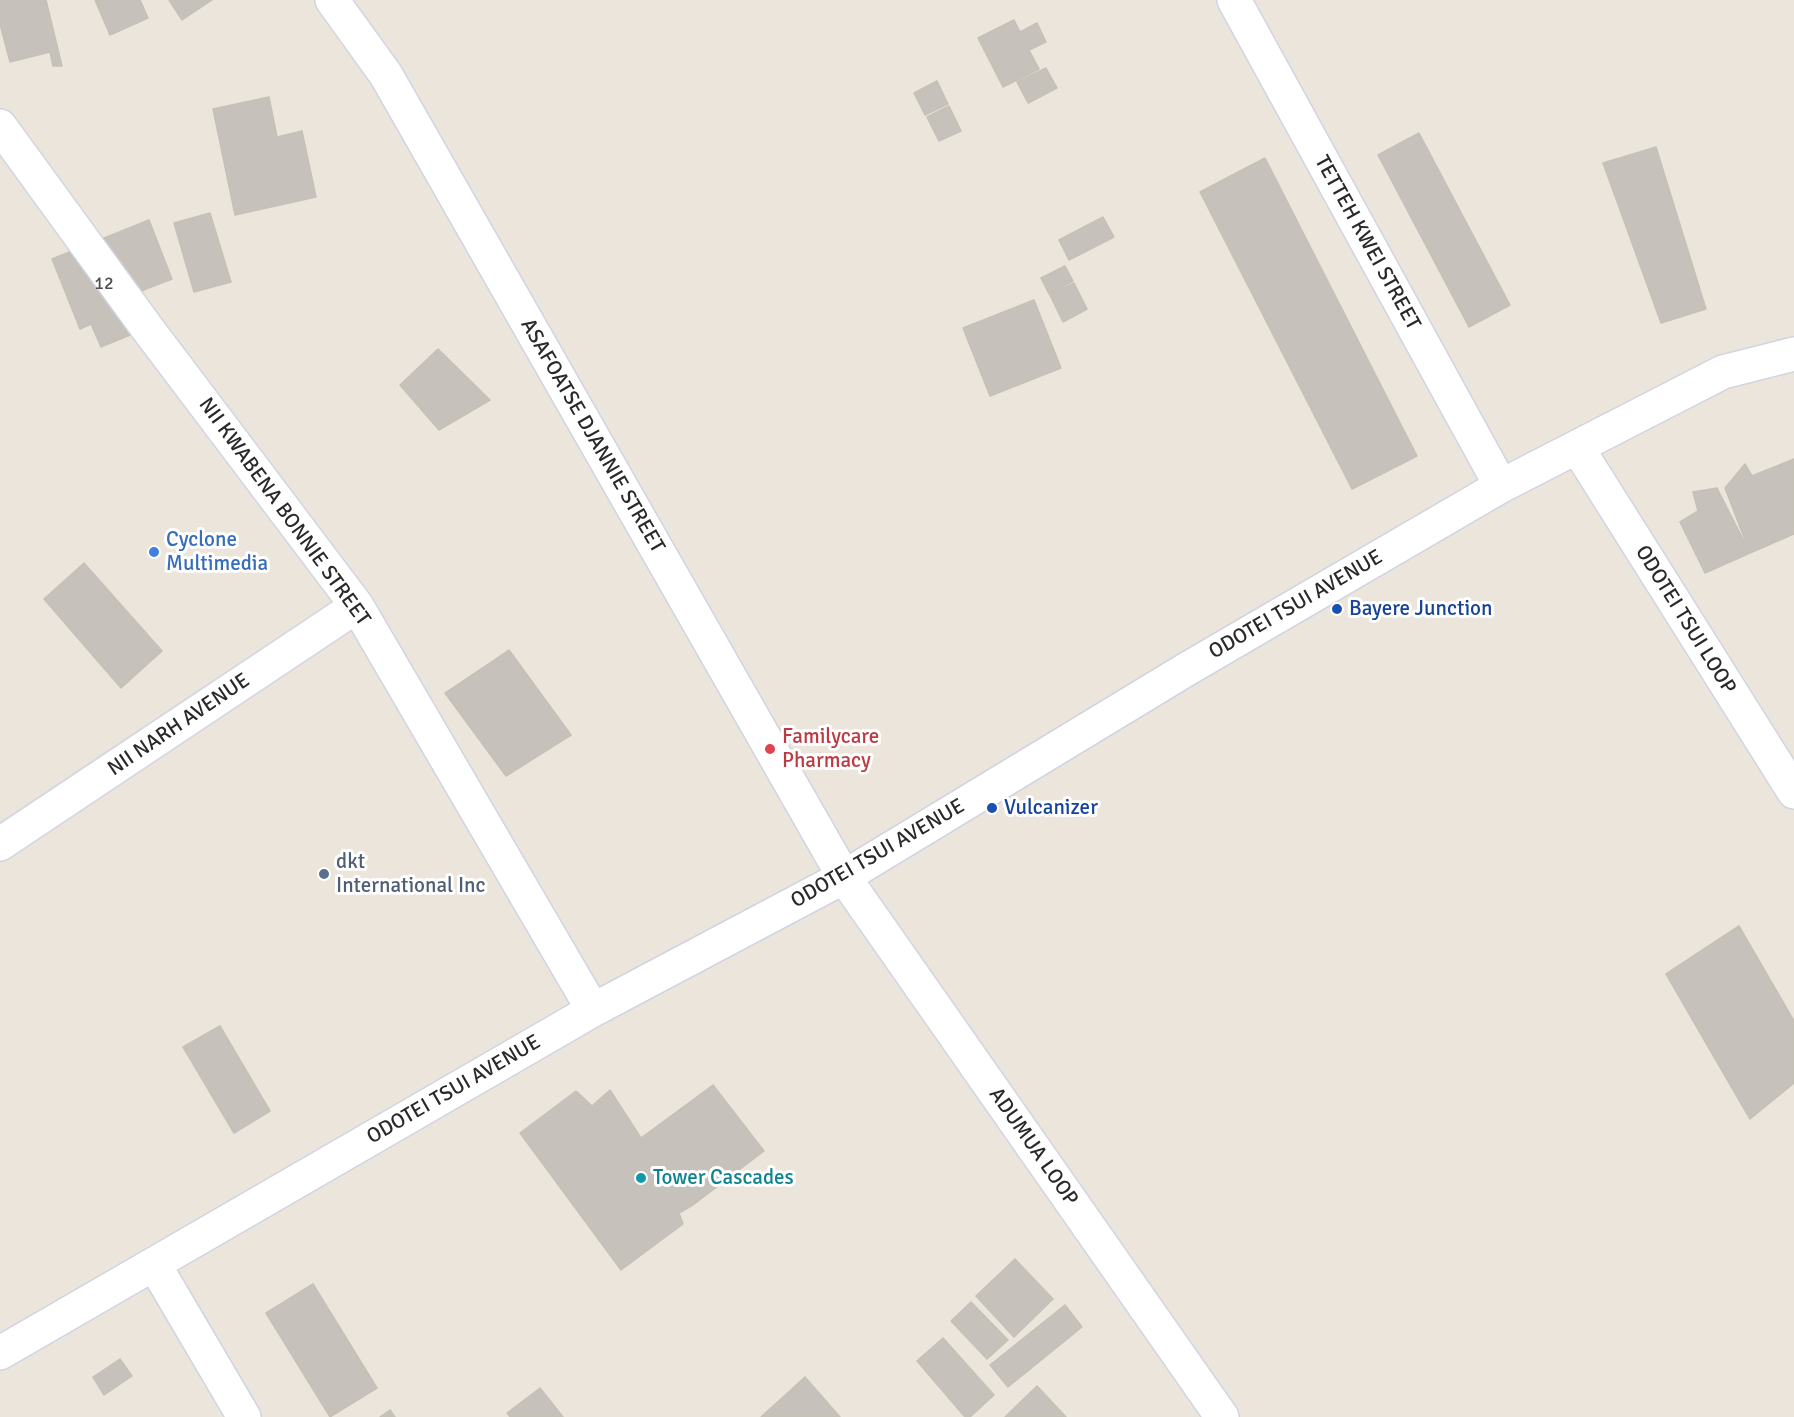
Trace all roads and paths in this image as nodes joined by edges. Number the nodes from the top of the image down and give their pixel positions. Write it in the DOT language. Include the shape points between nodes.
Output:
graph roads {
  1 [pos="332,0"];
  2 [pos="1234,0"];
  3 [pos="0,126"];
  4 [pos="1794,354"];
  5 [pos="1577,447"];
  6 [pos="1501,486"];
  7 [pos="357,606"];
  8 [pos="1794,792"];
  9 [pos="0,844"];
  10 [pos="844,877"];
  11 [pos="593,1010"];
  12 [pos="154,1264"];
  13 [pos="0,1353"];
  14 [pos="244,1417"];
  15 [pos="1222,1417"];
  1 -- 10 [label="street, ASAFOATSE DJANNIE STREET" via="386,75"];
  2 -- 6 [label="street, TETTEH KWEI STREET"];
  3 -- 7 [label="street, NII KWABENA BONNIE STREET"];
  4 -- 5 [label="street, ODOTEI TSUI AVENUE" via="1723,372"];
  5 -- 6 [label="street, ODOTEI TSUI AVENUE"];
  5 -- 8 [label="street, ODOTEI TSUI LOOP"];
  6 -- 10 [label="street, ODOTEI TSUI AVENUE" via="1187,669"];
  7 -- 9 [label="street, NII NARH AVENUE"];
  7 -- 11 [label="street, NII KWABENA BONNIE STREET"];
  10 -- 11 [label="street, ODOTEI TSUI AVENUE"];
  10 -- 15 [label="street, ADUMUA LOOP"];
  11 -- 12 [label="street, ODOTEI TSUI AVENUE"];
  12 -- 13 [label="street, ODOTEI TSUI AVENUE"];
  12 -- 14 [label="street"];
}
